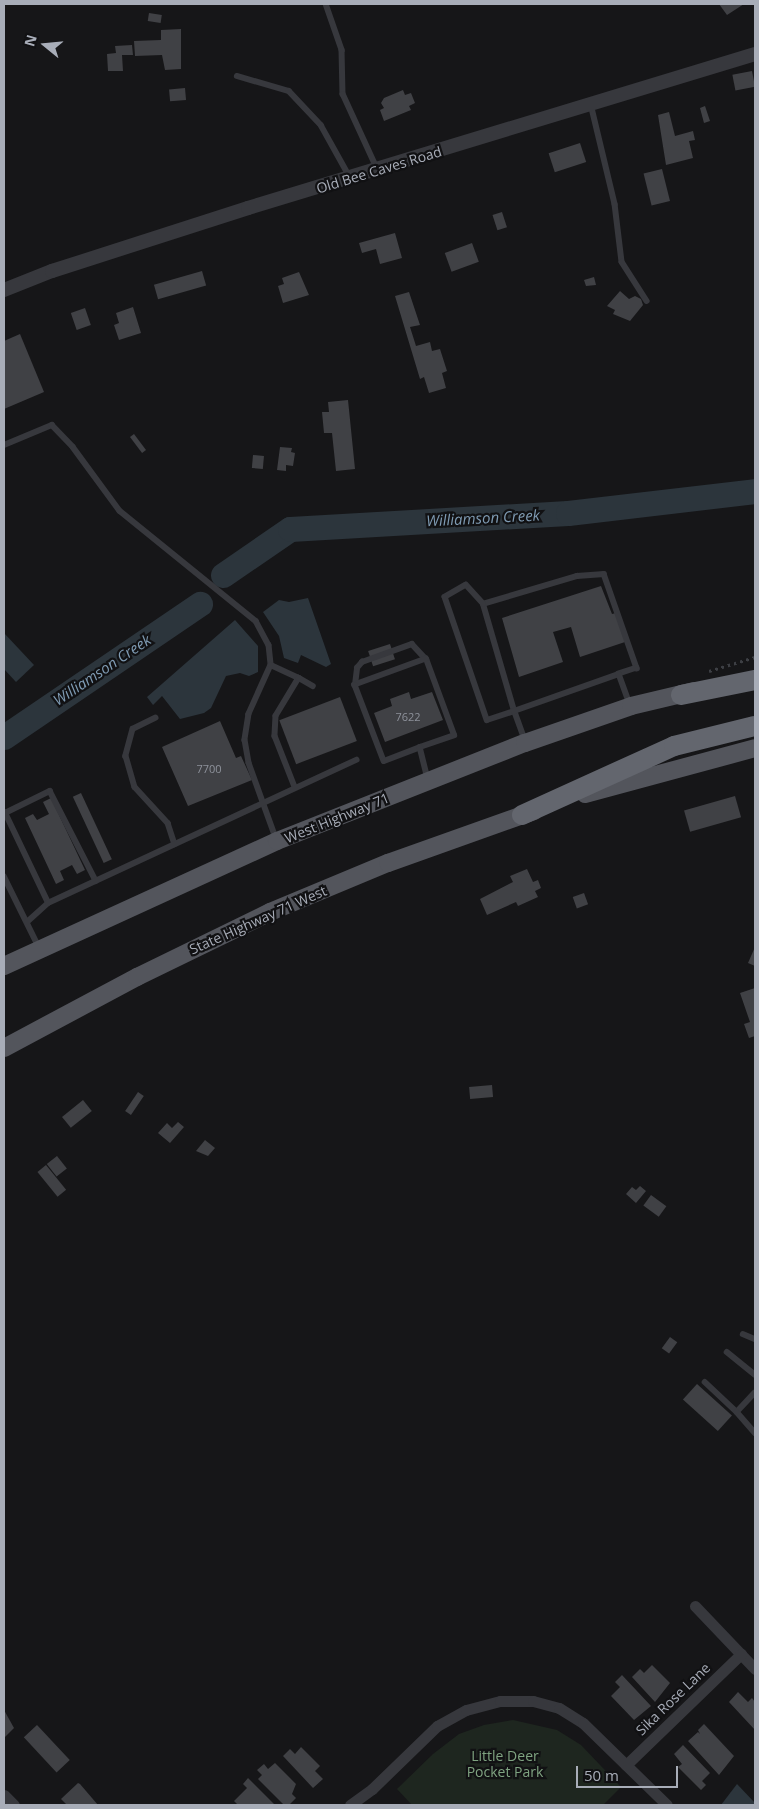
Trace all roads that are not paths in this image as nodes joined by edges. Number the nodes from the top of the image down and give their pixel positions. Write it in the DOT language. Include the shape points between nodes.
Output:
graph roads {
  1 [pos="326,4"];
  2 [pos="755,54"];
  3 [pos="237,76"];
  4 [pos="591,104"];
  5 [pos="378,170"];
  6 [pos="351,178"];
  7 [pos="4,290"];
  8 [pos="647,301"];
  9 [pos="4,445"];
  10 [pos="482,604"];
  11 [pos="426,659"];
  12 [pos="271,665"];
  13 [pos="755,673"];
  14 [pos="619,674"];
  15 [pos="299,678"];
  16 [pos="755,680"];
  17 [pos="313,686"];
  18 [pos="355,686"];
  19 [pos="681,695"];
  20 [pos="631,706"];
  21 [pos="514,711"];
  22 [pos="156,718"];
  23 [pos="755,726"];
  24 [pos="526,744"];
  25 [pos="420,747"];
  26 [pos="755,748"];
  27 [pos="356,760"];
  28 [pos="428,782"];
  29 [pos="295,787"];
  30 [pos="262,802"];
  31 [pos="522,815"];
  32 [pos="277,842"];
  33 [pos="175,844"];
  34 [pos="4,876"];
  35 [pos="96,881"];
  36 [pos="48,903"];
  37 [pos="27,922"];
  38 [pos="40,949"];
  39 [pos="4,966"];
  40 [pos="4,1048"];
  41 [pos="743,1334"];
  42 [pos="755,1339"];
  43 [pos="727,1352"];
  44 [pos="755,1375"];
  45 [pos="704,1382"];
  46 [pos="755,1393"];
  47 [pos="737,1412"];
  48 [pos="755,1433"];
  49 [pos="695,1606"];
  50 [pos="741,1654"];
  51 [pos="755,1669"];
  52 [pos="626,1765"];
  53 [pos="4,1795"];
  54 [pos="14,1805"];
  55 [pos="350,1805"];
  56 [pos="667,1805"];
  1 -- 5 [label="lane" via="342,50 344,94"];
  2 -- 4 [label="street, Old Bee Caves Road"];
  3 -- 6 [label="lane" via="289,91 321,125"];
  4 -- 5 [label="street, Old Bee Caves Road"];
  4 -- 8 [label="lane" via="616,204 622,262"];
  5 -- 6 [label="street, Old Bee Caves Road"];
  6 -- 7 [label="street, Old Bee Caves Road" via="52,271"];
  9 -- 12 [label="lane" via="52,425 73,447 120,511 256,621 270,645"];
  10 -- 14 [label="lane" via="577,576 604,574 637,668"];
  10 -- 21 [label="lane"];
  10 -- 21 [label="lane" via="466,585 445,597 487,720"];
  11 -- 18 [label="lane"];
  11 -- 18 [label="lane" via="412,644 362,662 357,668"];
  11 -- 25 [label="lane" via="454,734"];
  12 -- 15 [label="lane"];
  12 -- 30 [label="lane" via="249,714 245,740"];
  13 -- 19 [label="main road, West Highway 71"];
  14 -- 20 [label="lane"];
  14 -- 21 [label="lane"];
  15 -- 17 [label="lane"];
  15 -- 29 [label="lane" via="276,716 275,736"];
  16 -- 19 [label="highway"];
  18 -- 25 [label="lane" via="384,761"];
  19 -- 20 [label="main road, West Highway 71"];
  20 -- 24 [label="main road, West Highway 71"];
  21 -- 24 [label="lane"];
  22 -- 33 [label="lane" via="133,729 126,756 136,787 168,823"];
  23 -- 31 [label="highway" via="674,746"];
  24 -- 28 [label="main road, West Highway 71"];
  25 -- 28 [label="lane"];
  26 -- 31 [label="main road, State Highway 71 West" via="588,792"];
  27 -- 29 [label="lane"];
  28 -- 32 [label="main road, West Highway 71"];
  29 -- 30 [label="lane"];
  30 -- 32 [label="lane"];
  30 -- 33 [label="lane"];
  31 -- 40 [label="main road, State Highway 71 West" via="388,863 270,912 137,976"];
  32 -- 38 [label="main road, West Highway 71"];
  33 -- 35 [label="lane"];
  34 -- 37 [label="lane"];
  35 -- 36 [label="lane"];
  35 -- 36 [label="lane" via="50,791 5,813"];
  36 -- 37 [label="lane"];
  37 -- 38 [label="lane"];
  38 -- 39 [label="main road, West Highway 71"];
  41 -- 42 [label="lane"];
  43 -- 44 [label="lane"];
  45 -- 47 [label="lane"];
  46 -- 47 [label="lane"];
  47 -- 48 [label="lane"];
  49 -- 50 [label="street"];
  50 -- 51 [label="street"];
  50 -- 52 [label="street, Sika Rose Lane"];
  52 -- 55 [label="street" via="583,1722 559,1708 533,1701 500,1701 459,1714 438,1726 372,1789"];
  52 -- 56 [label="street"];
  53 -- 54 [label="street"];
}
